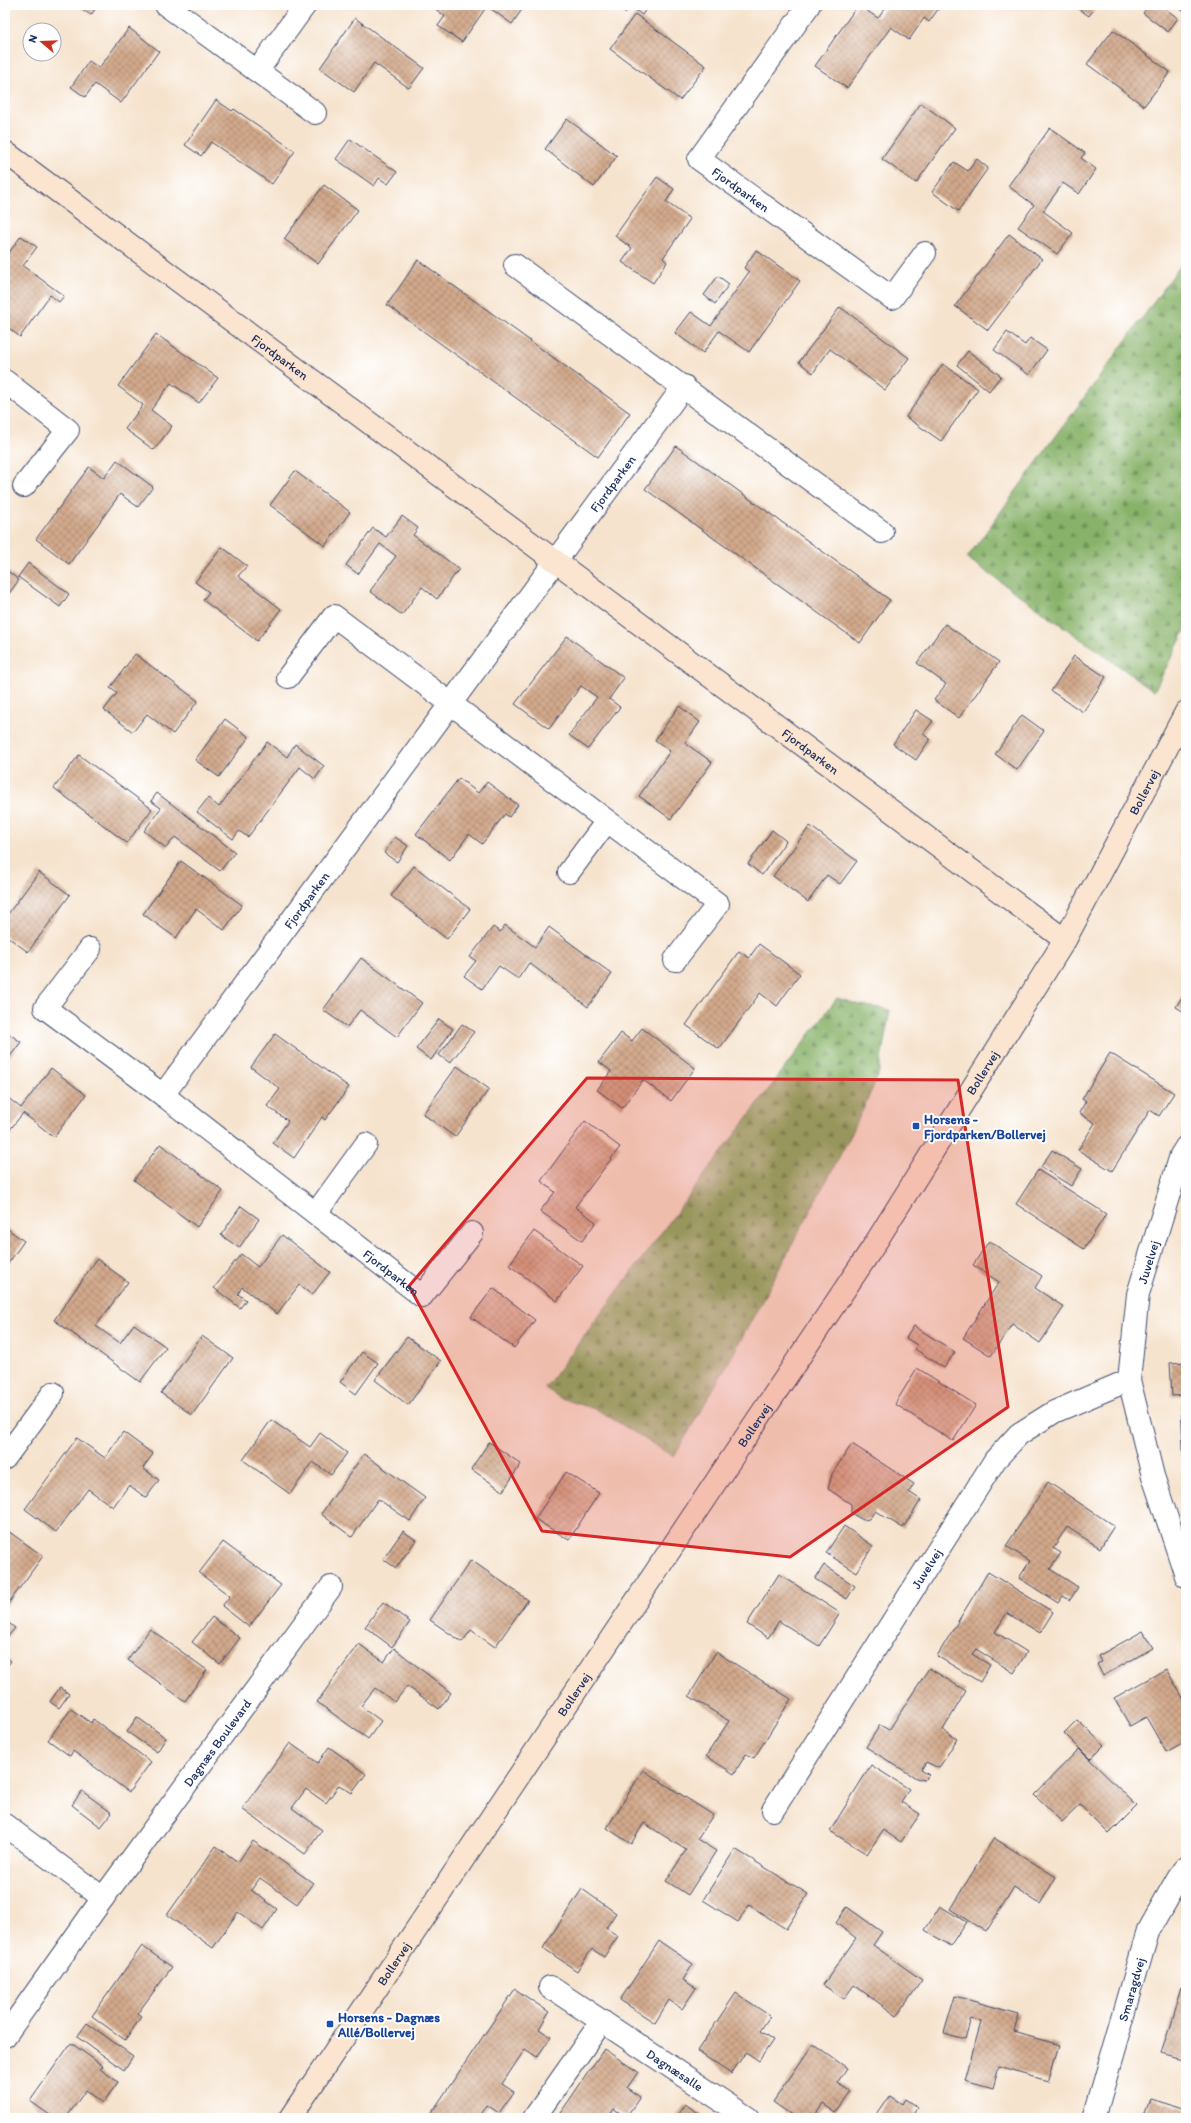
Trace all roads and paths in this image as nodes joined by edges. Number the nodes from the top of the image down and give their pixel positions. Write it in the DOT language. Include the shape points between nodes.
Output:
graph roads {
  1 [pos="166,5"];
  2 [pos="305,5"];
  3 [pos="809,5"];
  4 [pos="258,70"];
  5 [pos="315,112"];
  6 [pos="5,152"];
  7 [pos="925,253"];
  8 [pos="515,264"];
  9 [pos="5,381"];
  10 [pos="684,386"];
  11 [pos="24,486"];
  12 [pos="882,532"];
  13 [pos="556,561"];
  14 [pos="288,677"];
  15 [pos="450,704"];
  16 [pos="1186,712"];
  17 [pos="607,821"];
  18 [pos="569,872"];
  19 [pos="1065,940"];
  20 [pos="90,949"];
  21 [pos="675,960"];
  22 [pos="163,1095"];
  23 [pos="366,1144"];
  24 [pos="1186,1147"];
  25 [pos="316,1214"];
  26 [pos="472,1232"];
  27 [pos="1129,1380"];
  28 [pos="53,1393"];
  29 [pos="5,1458"];
  30 [pos="1186,1576"];
  31 [pos="331,1588"];
  32 [pos="773,1810"];
  33 [pos="5,1825"];
  34 [pos="1186,1868"];
  35 [pos="103,1898"];
  36 [pos="550,1987"];
  37 [pos="602,2021"];
  38 [pos="5,2036"];
  39 [pos="290,2118"];
  40 [pos="534,2118"];
  41 [pos="748,2118"];
  42 [pos="1094,2118"];
  1 -- 4 [label="street"];
  2 -- 4 [label="street"];
  3 -- 7 [label="street, Fjordparken" via="699,159 892,298"];
  4 -- 5 [label="street"];
  6 -- 13 [label="main road, Fjordparken"];
  8 -- 10 [label="street"];
  9 -- 11 [label="street" via="68,430"];
  10 -- 12 [label="street"];
  10 -- 13 [label="street, Fjordparken"];
  13 -- 15 [label="street, Fjordparken"];
  13 -- 19 [label="main road, Fjordparken"];
  14 -- 15 [label="street" via="334,616"];
  15 -- 17 [label="street"];
  15 -- 22 [label="street, Fjordparken"];
  16 -- 19 [label="main road, Bollervej"];
  17 -- 18 [label="street"];
  17 -- 21 [label="street" via="718,904"];
  19 -- 39 [label="main road, Bollervej" via="871,1250"];
  20 -- 22 [label="street, Fjordparken" via="45,1008"];
  22 -- 25 [label="street, Fjordparken"];
  23 -- 25 [label="street"];
  24 -- 27 [label="street, Juvelvej" via="1181,1155 1138,1294"];
  25 -- 26 [label="street, Fjordparken" via="422,1296"];
  27 -- 30 [label="street, Juvelvej" via="1153,1476"];
  27 -- 32 [label="street, Juvelvej" via="1054,1412 1019,1434 995,1460"];
  28 -- 29 [label="street"];
  31 -- 35 [label="street, Dagnæs Boulevard"];
  33 -- 35 [label="street"];
  34 -- 42 [label="street, Smaragdvej" via="1148,1931"];
  35 -- 38 [label="street, Dagnæs Boulevard"];
  36 -- 37 [label="street, Dagnæsalle"];
  37 -- 40 [label="street"];
  37 -- 41 [label="street, Dagnæsalle"];
}
